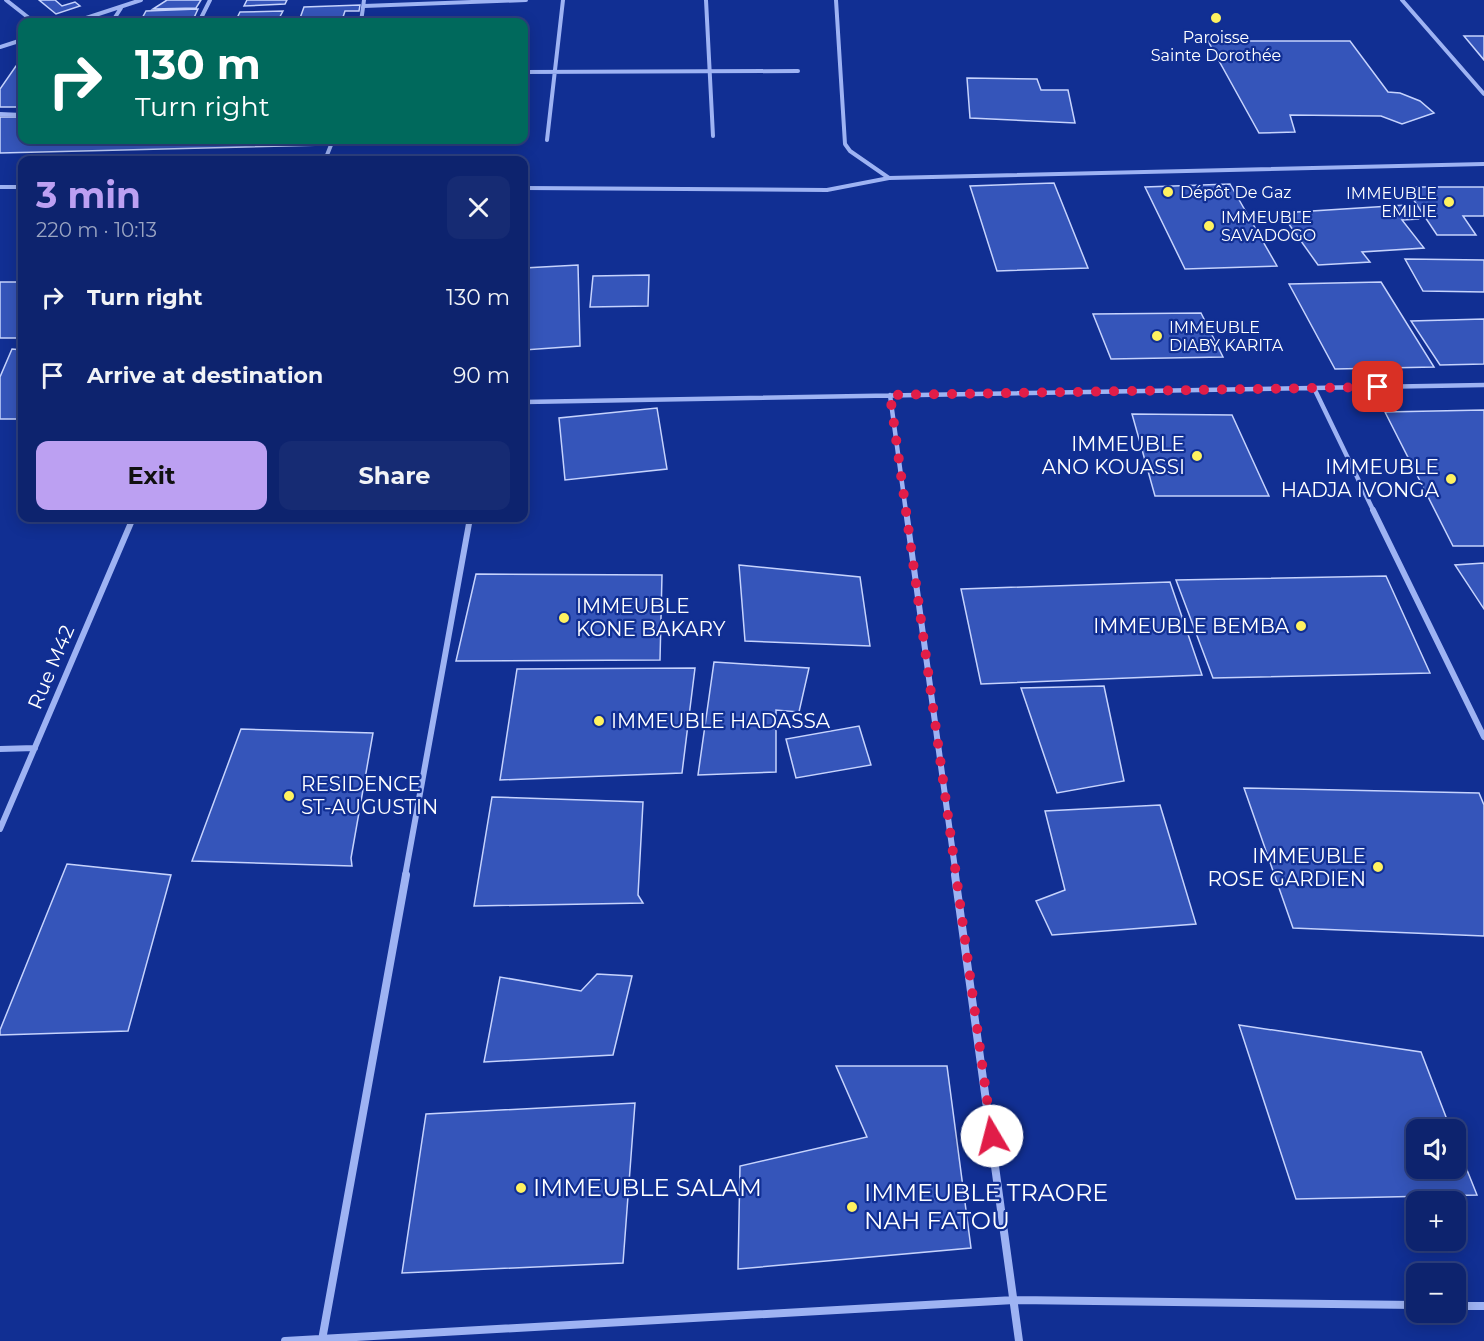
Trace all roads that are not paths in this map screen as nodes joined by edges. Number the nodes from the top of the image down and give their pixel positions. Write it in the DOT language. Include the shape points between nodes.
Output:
graph roads {
  1 [pos="6,0"];
  2 [pos="141,0"];
  3 [pos="210,0"];
  4 [pos="364,0"];
  5 [pos="526,0"];
  6 [pos="562,0"];
  7 [pos="706,0"];
  8 [pos="836,0"];
  9 [pos="1402,0"];
  10 [pos="364,6"];
  11 [pos="122,7"];
  12 [pos="29,18"];
  13 [pos="87,18"];
  14 [pos="115,18"];
  15 [pos="201,18"];
  16 [pos="362,18"];
  17 [pos="18,41"];
  18 [pos="0,47"];
  19 [pos="798,71"];
  20 [pos="528,72"];
  21 [pos="555,72"];
  22 [pos="710,72"];
  23 [pos="1484,94"];
  24 [pos="0,114"];
  25 [pos="18,115"];
  26 [pos="714,136"];
  27 [pos="547,140"];
  28 [pos="1484,164"];
  29 [pos="889,178"];
  30 [pos="0,187"];
  31 [pos="18,187"];
  32 [pos="528,188"];
  33 [pos="1484,385"];
  34 [pos="1314,388"];
  35 [pos="890,395"];
  36 [pos="528,402"];
  37 [pos="131,522"];
  38 [pos="469,522"];
  39 [pos="1484,737"];
  40 [pos="35,748"];
  41 [pos="0,749"];
  42 [pos="0,829"];
  43 [pos="1014,1300"];
  44 [pos="1406,1305"];
  45 [pos="1466,1306"];
  46 [pos="1484,1306"];
  47 [pos="322,1340"];
  48 [pos="285,1341"];
  49 [pos="1019,1341"];
  1 -- 12 [label="street"];
  2 -- 11 [label="street"];
  3 -- 15 [label="street"];
  4 -- 10 [label="street"];
  5 -- 10 [label="street"];
  6 -- 21 [label="street"];
  7 -- 22 [label="street"];
  8 -- 29 [label="street" via="845,144"];
  9 -- 23 [label="street"];
  10 -- 16 [label="street"];
  11 -- 13 [label="street"];
  11 -- 14 [label="street"];
  17 -- 18 [label="street"];
  19 -- 22 [label="street"];
  20 -- 21 [label="street"];
  21 -- 22 [label="street"];
  21 -- 27 [label="street"];
  22 -- 26 [label="street"];
  24 -- 25 [label="street"];
  28 -- 29 [label="street"];
  29 -- 32 [label="street" via="827,190"];
  30 -- 31 [label="street"];
  33 -- 34 [label="street"];
  34 -- 35 [label="street"];
  34 -- 39 [label="street"];
  35 -- 36 [label="street"];
  35 -- 43 [label="street"];
  37 -- 40 [label="street, Rue M42"];
  38 -- 47 [label="street"];
  40 -- 41 [label="street"];
  40 -- 42 [label="street, Rue M42"];
  43 -- 44 [label="street"];
  43 -- 47 [label="street"];
  43 -- 49 [label="street"];
  45 -- 46 [label="street"];
  47 -- 48 [label="street"];
}
